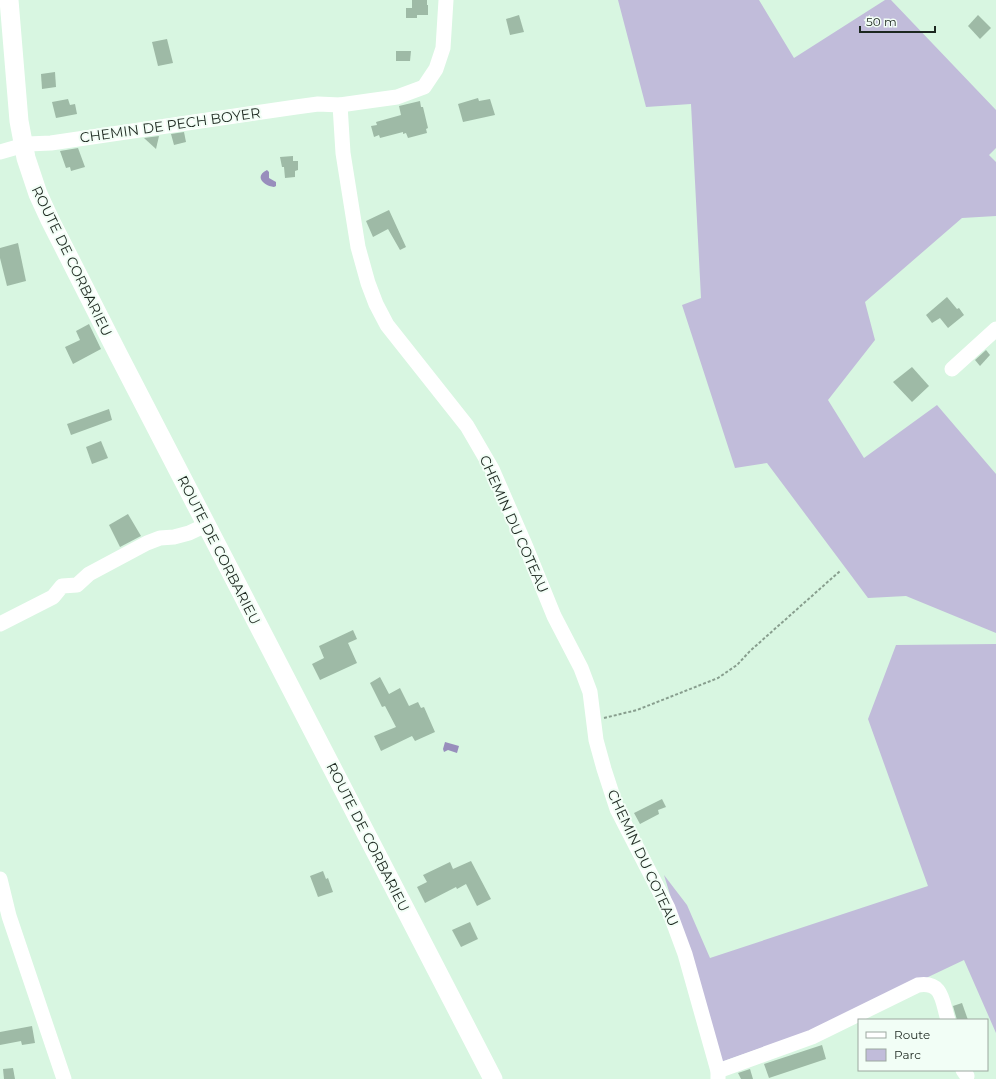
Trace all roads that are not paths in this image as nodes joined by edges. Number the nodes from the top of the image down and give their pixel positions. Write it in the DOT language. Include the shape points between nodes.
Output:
graph roads {
  1 [pos="9,0"];
  2 [pos="446,0"];
  3 [pos="340,105"];
  4 [pos="23,146"];
  5 [pos="0,152"];
  6 [pos="996,329"];
  7 [pos="952,369"];
  8 [pos="204,521"];
  9 [pos="172,528"];
  10 [pos="0,624"];
  11 [pos="0,879"];
  12 [pos="948,1019"];
  13 [pos="718,1075"];
  14 [pos="64,1079"];
  15 [pos="493,1079"];
  1 -- 4 [label="main road, ROUTE DE CORBARIEU"];
  2 -- 3 [label="street" via="443,48 436,69 424,87 397,97"];
  3 -- 4 [label="street, CHEMIN DE PECH BOYER" via="318,104"];
  3 -- 13 [label="street, CHEMIN DU COTEAU" via="343,153 358,247 376,304 387,325 467,426 492,469 554,616 581,668 590,692 596,740 617,809 668,908 685,954"];
  4 -- 5 [label="street, CHEMIN DE PECH BOYER"];
  4 -- 8 [label="main road, ROUTE DE CORBARIEU" via="38,194 50,220"];
  6 -- 7 [label="street"];
  8 -- 9 [label="street"];
  8 -- 10 [label="street" via="189,533 147,543 89,574 77,585 62,586 53,597"];
  8 -- 15 [label="main road, ROUTE DE CORBARIEU"];
  11 -- 14 [label="street" via="11,924"];
  12 -- 13 [label="street" via="938,990 927,984 918,985 812,1037"];
}
